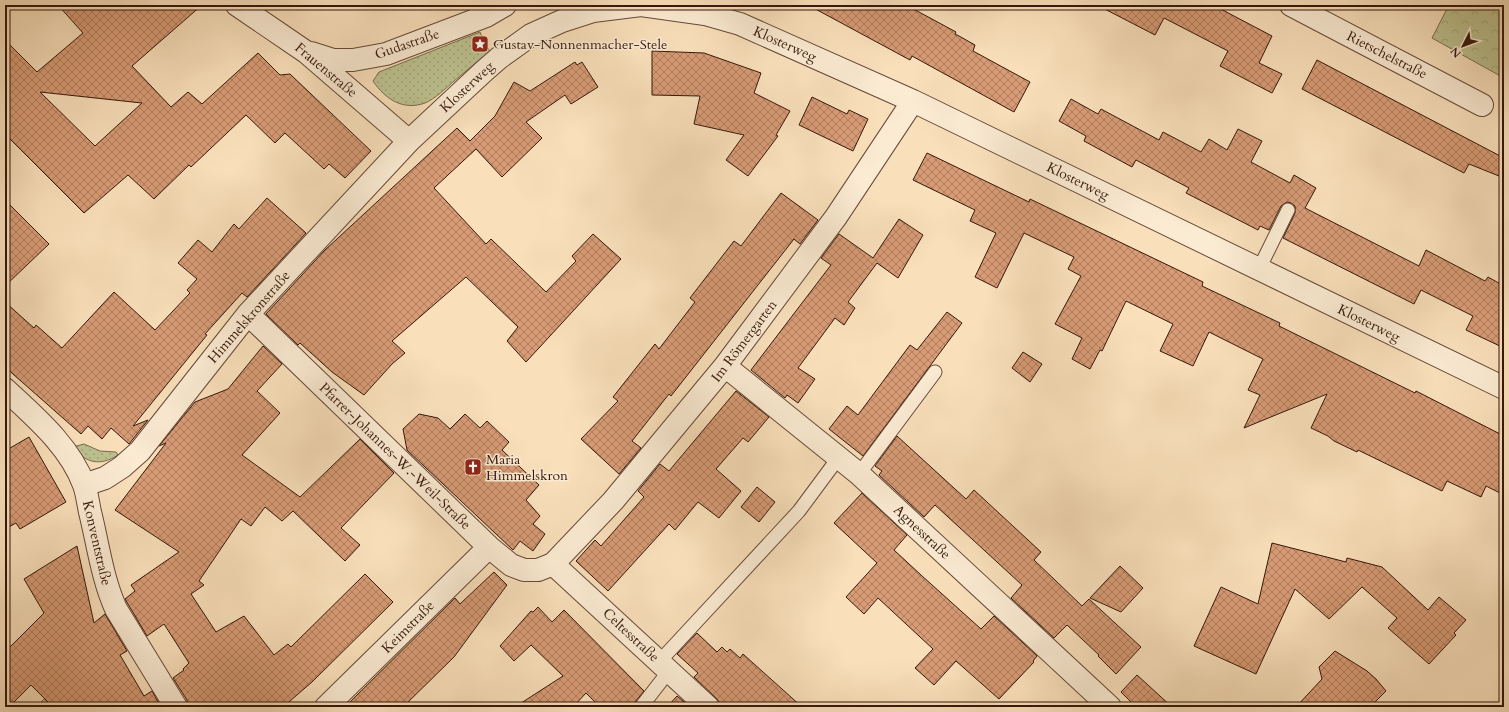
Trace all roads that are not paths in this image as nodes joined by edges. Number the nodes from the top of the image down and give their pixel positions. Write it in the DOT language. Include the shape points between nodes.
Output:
graph roads {
  1 [pos="237,5"];
  2 [pos="505,5"];
  3 [pos="641,5"];
  4 [pos="1291,5"];
  5 [pos="306,52"];
  6 [pos="913,101"];
  7 [pos="1482,105"];
  8 [pos="409,141"];
  9 [pos="1288,210"];
  10 [pos="1259,269"];
  11 [pos="248,314"];
  12 [pos="725,366"];
  13 [pos="934,372"];
  14 [pos="1504,388"];
  15 [pos="5,389"];
  16 [pos="839,457"];
  17 [pos="859,474"];
  18 [pos="84,485"];
  19 [pos="489,547"];
  20 [pos="554,564"];
  21 [pos="664,666"];
  22 [pos="176,707"];
  23 [pos="326,707"];
  24 [pos="641,707"];
  25 [pos="708,707"];
  26 [pos="1110,707"];
  1 -- 5 [label="street, Frauenstraße"];
  2 -- 5 [label="street, Gudastraße" via="486,16 386,54 353,60 333,60"];
  3 -- 6 [label="street, Klosterweg" via="705,14 740,24"];
  3 -- 8 [label="street, Klosterweg" via="593,11 562,20 531,35 499,58"];
  4 -- 7 [label="street, Rietschelstraße"];
  5 -- 8 [label="street, Frauenstraße"];
  6 -- 10 [label="street, Klosterweg"];
  6 -- 12 [label="street, Im Römergarten" via="836,217"];
  8 -- 11 [label="street, Himmelskronstraße"];
  9 -- 10 [label="lane"];
  10 -- 14 [label="street, Klosterweg"];
  11 -- 18 [label="street, Himmelskronstraße" via="140,451 105,478"];
  11 -- 19 [label="street, Pfarrer-Johannes-W.-Weil-Straße"];
  12 -- 16 [label="street, Agnesstraße"];
  12 -- 20 [label="street, Im Römergarten" via="613,501"];
  13 -- 17 [label="lane"];
  15 -- 18 [label="street, Konventstraße" via="58,442"];
  16 -- 17 [label="street, Agnesstraße"];
  16 -- 21 [label="lane" via="799,511"];
  17 -- 26 [label="street, Agnesstraße"];
  18 -- 22 [label="street, Konventstraße" via="108,591"];
  19 -- 20 [label="street, Pfarrer-Johannes-W.-Weil-Straße" via="511,565 524,570 538,570"];
  19 -- 23 [label="street, Keimstraße"];
  20 -- 21 [label="street, Celtesstraße"];
  21 -- 24 [label="lane"];
  21 -- 25 [label="street, Celtesstraße"];
}
